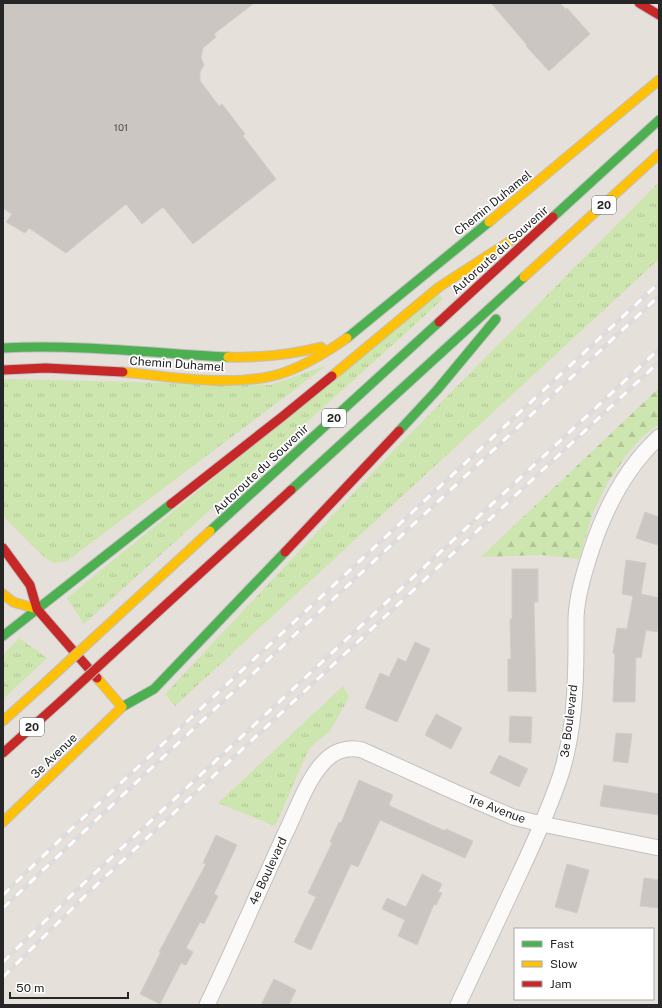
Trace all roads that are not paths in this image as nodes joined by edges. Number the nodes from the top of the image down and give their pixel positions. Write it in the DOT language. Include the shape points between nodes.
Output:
graph roads {
  1 [pos="639,3"];
  2 [pos="659,15"];
  3 [pos="659,80"];
  4 [pos="659,120"];
  5 [pos="659,154"];
  6 [pos="571,202"];
  7 [pos="548,256"];
  8 [pos="340,341"];
  9 [pos="3,348"];
  10 [pos="3,370"];
  11 [pos="659,437"];
  12 [pos="3,548"];
  13 [pos="3,594"];
  14 [pos="37,609"];
  15 [pos="3,636"];
  16 [pos="122,707"];
  17 [pos="3,721"];
  18 [pos="343,749"];
  19 [pos="3,754"];
  20 [pos="3,822"];
  21 [pos="542,824"];
  22 [pos="659,848"];
  23 [pos="207,1005"];
  24 [pos="458,1005"];
  1 -- 2 [label="main road"];
  3 -- 8 [label="main road, Chemin Duhamel" via="478,231"];
  4 -- 6 [label="main road, Autoroute du Souvenir / 20"];
  5 -- 7 [label="main road, 20"];
  6 -- 14 [label="main road" via="439,287 283,416"];
  6 -- 17 [label="main road, Autoroute du Souvenir / 20, bridge"];
  7 -- 16 [label="main road, 3e Avenue" via="437,390 205,637 154,689"];
  7 -- 19 [label="main road, 20, bridge"];
  8 -- 9 [label="main road, Chemin Duhamel" via="302,352 264,357 77,348"];
  8 -- 10 [label="main road, Chemin Duhamel" via="291,371 250,379 196,379 77,369"];
  11 -- 21 [label="street, 3e Boulevard" via="626,474 607,509 593,543 578,602 576,666 568,742 561,775"];
  12 -- 14 [label="main road" via="30,586"];
  13 -- 14 [label="main road" via="12,602"];
  14 -- 15 [label="main road"];
  14 -- 16 [label="main road"];
  16 -- 20 [label="main road, 3e Avenue"];
  18 -- 21 [label="street, 1re Avenue" via="362,750 513,817"];
  18 -- 23 [label="street, 4e Boulevard" via="321,764 308,786"];
  21 -- 22 [label="street, 1re Avenue"];
  21 -- 24 [label="street, 3e Boulevard"];
}
